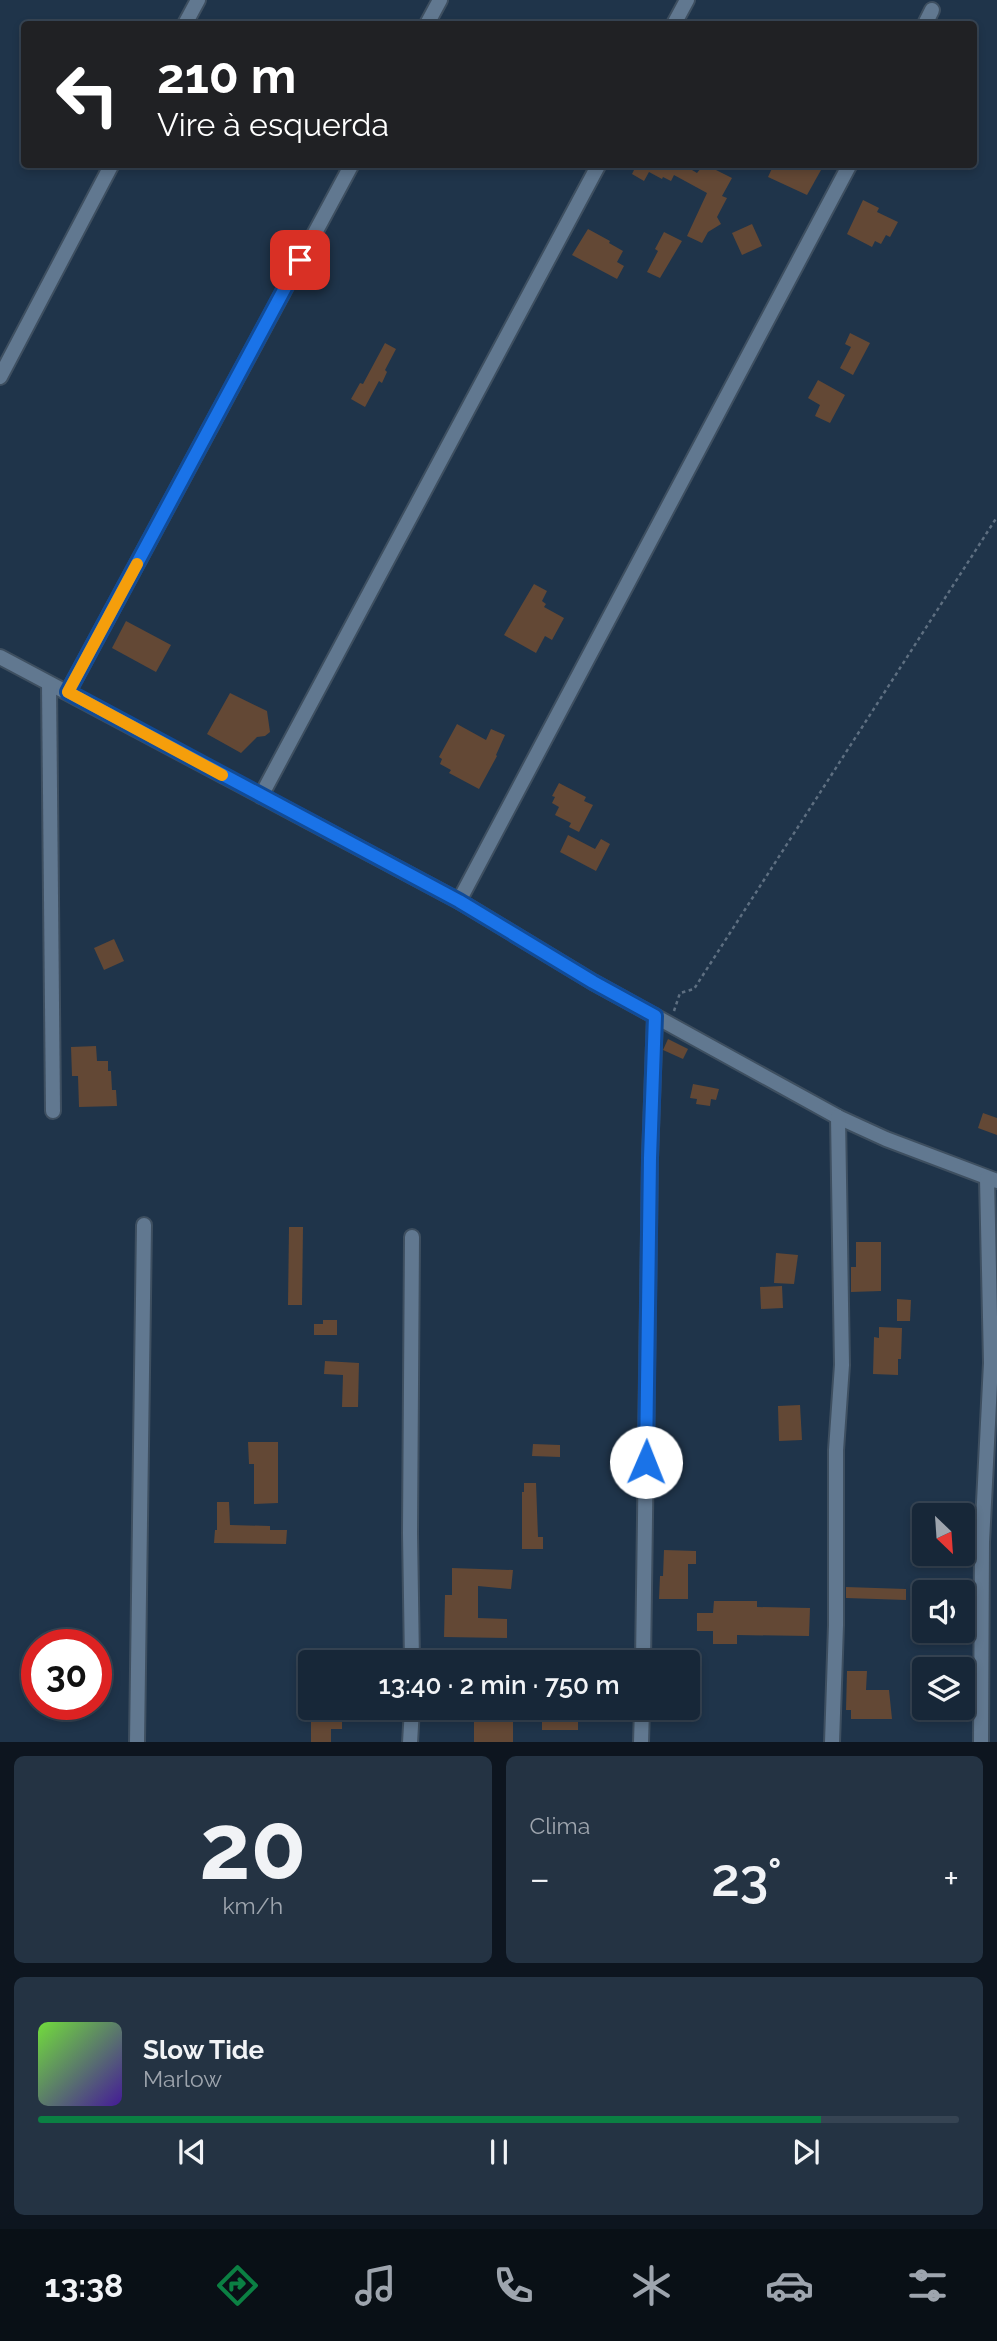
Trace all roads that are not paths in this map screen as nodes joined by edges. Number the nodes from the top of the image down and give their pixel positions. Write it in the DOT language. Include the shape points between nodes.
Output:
graph roads {
  1 [pos="198,0"];
  2 [pos="440,0"];
  3 [pos="687,0"];
  4 [pos="932,10"];
  5 [pos="187,21"];
  6 [pos="429,21"];
  7 [pos="676,21"];
  8 [pos="926,21"];
  9 [pos="110,168"];
  10 [pos="350,168"];
  11 [pos="597,168"];
  12 [pos="848,168"];
  13 [pos="0,377"];
  14 [pos="0,657"];
  15 [pos="49,684"];
  16 [pos="68,692"];
  17 [pos="261,796"];
  18 [pos="459,901"];
  19 [pos="655,1016"];
  20 [pos="53,1111"];
  21 [pos="838,1117"];
  22 [pos="992,1179"];
  23 [pos="144,1224"];
  24 [pos="412,1237"];
  25 [pos="412,1650"];
  26 [pos="643,1650"];
  27 [pos="411,1720"];
  28 [pos="642,1720"];
  29 [pos="137,1742"];
  30 [pos="410,1742"];
  31 [pos="641,1742"];
  32 [pos="832,1742"];
  33 [pos="981,1742"];
  1 -- 5 [label="street"];
  2 -- 6 [label="street"];
  3 -- 7 [label="street"];
  4 -- 8 [label="street"];
  9 -- 13 [label="street"];
  10 -- 16 [label="street"];
  11 -- 17 [label="street"];
  12 -- 18 [label="street"];
  14 -- 15 [label="street"];
  15 -- 16 [label="street"];
  15 -- 20 [label="street"];
  16 -- 17 [label="street"];
  17 -- 18 [label="street"];
  18 -- 19 [label="street"];
  19 -- 21 [label="street"];
  19 -- 26 [label="street"];
  21 -- 22 [label="street"];
  21 -- 32 [label="street" via="842,1365 836,1450"];
  22 -- 33 [label="street"];
  23 -- 29 [label="street"];
  24 -- 25 [label="street"];
  27 -- 30 [label="street"];
  28 -- 31 [label="street"];
}
